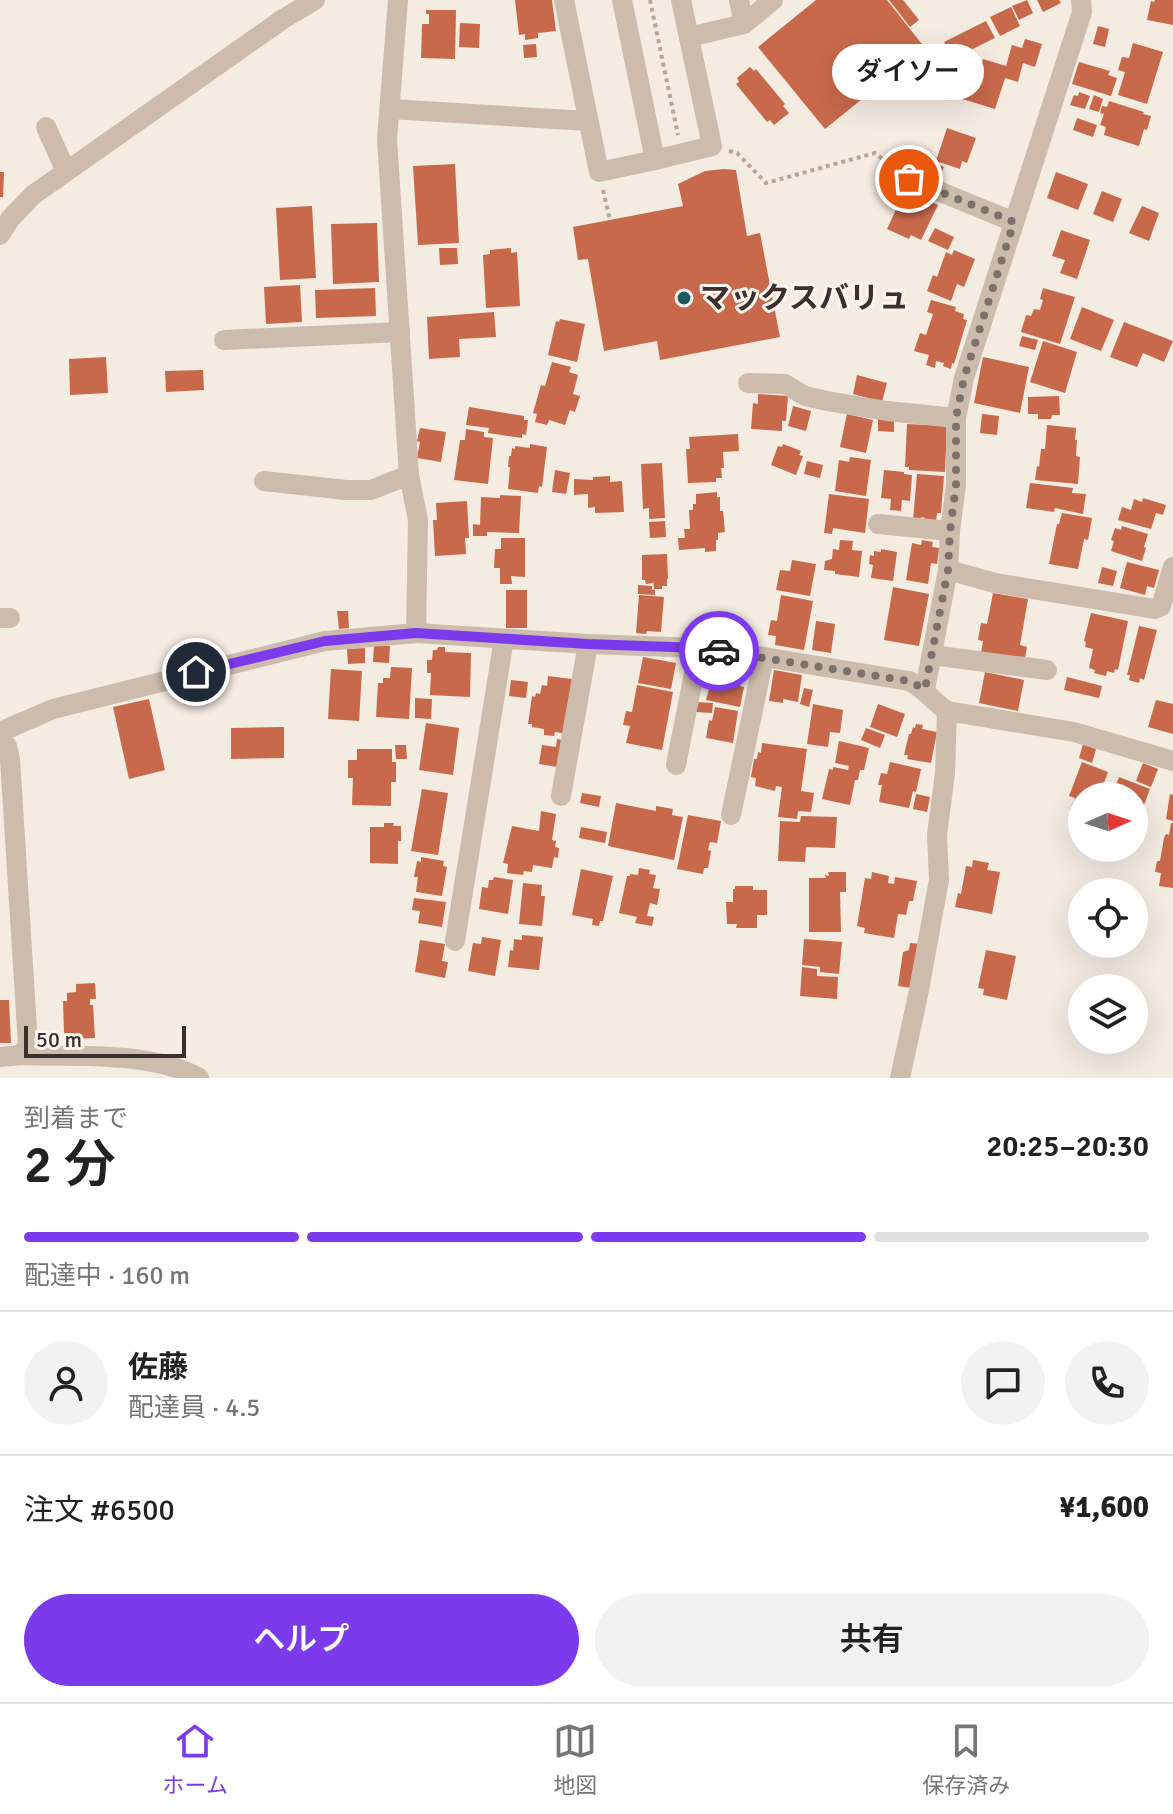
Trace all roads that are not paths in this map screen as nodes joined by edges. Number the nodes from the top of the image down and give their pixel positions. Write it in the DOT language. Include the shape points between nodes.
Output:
graph roads {
  1 [pos="315,0"];
  2 [pos="398,0"];
  3 [pos="564,0"];
  4 [pos="622,0"];
  5 [pos="681,0"];
  6 [pos="739,0"];
  7 [pos="773,0"];
  8 [pos="1081,0"];
  9 [pos="281,9"];
  10 [pos="744,24"];
  11 [pos="689,37"];
  12 [pos="390,109"];
  13 [pos="588,121"];
  14 [pos="46,127"];
  15 [pos="655,160"];
  16 [pos="66,171"];
  17 [pos="909,179"];
  18 [pos="1014,222"];
  19 [pos="0,235"];
  20 [pos="400,332"];
  21 [pos="224,340"];
  22 [pos="748,383"];
  23 [pos="956,418"];
  24 [pos="409,475"];
  25 [pos="264,481"];
  26 [pos="878,524"];
  27 [pos="950,531"];
  28 [pos="1173,567"];
  29 [pos="948,570"];
  30 [pos="416,633"];
  31 [pos="504,639"];
  32 [pos="588,644"];
  33 [pos="699,648"];
  34 [pos="932,655"];
  35 [pos="764,657"];
  36 [pos="1047,670"];
  37 [pos="925,689"];
  38 [pos="947,711"];
  39 [pos="0,732"];
  40 [pos="0,741"];
  41 [pos="1173,761"];
  42 [pos="676,765"];
  43 [pos="561,796"];
  44 [pos="731,815"];
  45 [pos="455,941"];
  46 [pos="22,1055"];
  47 [pos="0,1057"];
  48 [pos="199,1078"];
  49 [pos="900,1078"];
  1 -- 9 [label="street"];
  2 -- 12 [label="street"];
  3 -- 13 [label="street"];
  4 -- 15 [label="street"];
  5 -- 11 [label="street"];
  6 -- 10 [label="street"];
  7 -- 10 [label="street"];
  8 -- 18 [label="street" via="1082,12"];
  9 -- 16 [label="street"];
  10 -- 11 [label="street"];
  11 -- 15 [label="street" via="712,146"];
  12 -- 13 [label="street"];
  12 -- 20 [label="street" via="387,139"];
  13 -- 15 [label="street" via="599,172"];
  14 -- 16 [label="street"];
  16 -- 19 [label="street" via="33,195"];
  17 -- 18 [label="street"];
  18 -- 23 [label="street"];
  20 -- 21 [label="street"];
  20 -- 24 [label="street"];
  22 -- 23 [label="street" via="785,384 827,401"];
  23 -- 27 [label="street"];
  24 -- 25 [label="street" via="371,490"];
  24 -- 30 [label="street" via="418,520"];
  26 -- 27 [label="street"];
  27 -- 29 [label="street"];
  28 -- 29 [label="street" via="1161,606 1155,609 995,583"];
  29 -- 34 [label="street"];
  30 -- 31 [label="street"];
  30 -- 39 [label="street" via="296,647 53,709"];
  31 -- 32 [label="street"];
  31 -- 45 [label="street"];
  32 -- 33 [label="street"];
  32 -- 43 [label="street"];
  33 -- 35 [label="street"];
  33 -- 42 [label="street"];
  34 -- 36 [label="street"];
  34 -- 37 [label="street"];
  35 -- 37 [label="street" via="909,681"];
  35 -- 44 [label="street"];
  37 -- 38 [label="street"];
  38 -- 41 [label="street" via="1074,732"];
  38 -- 49 [label="street" via="937,835 939,880"];
  40 -- 46 [label="street" via="10,759 28,1045"];
  46 -- 47 [label="street"];
  46 -- 48 [label="street" via="158,1062"];
}
